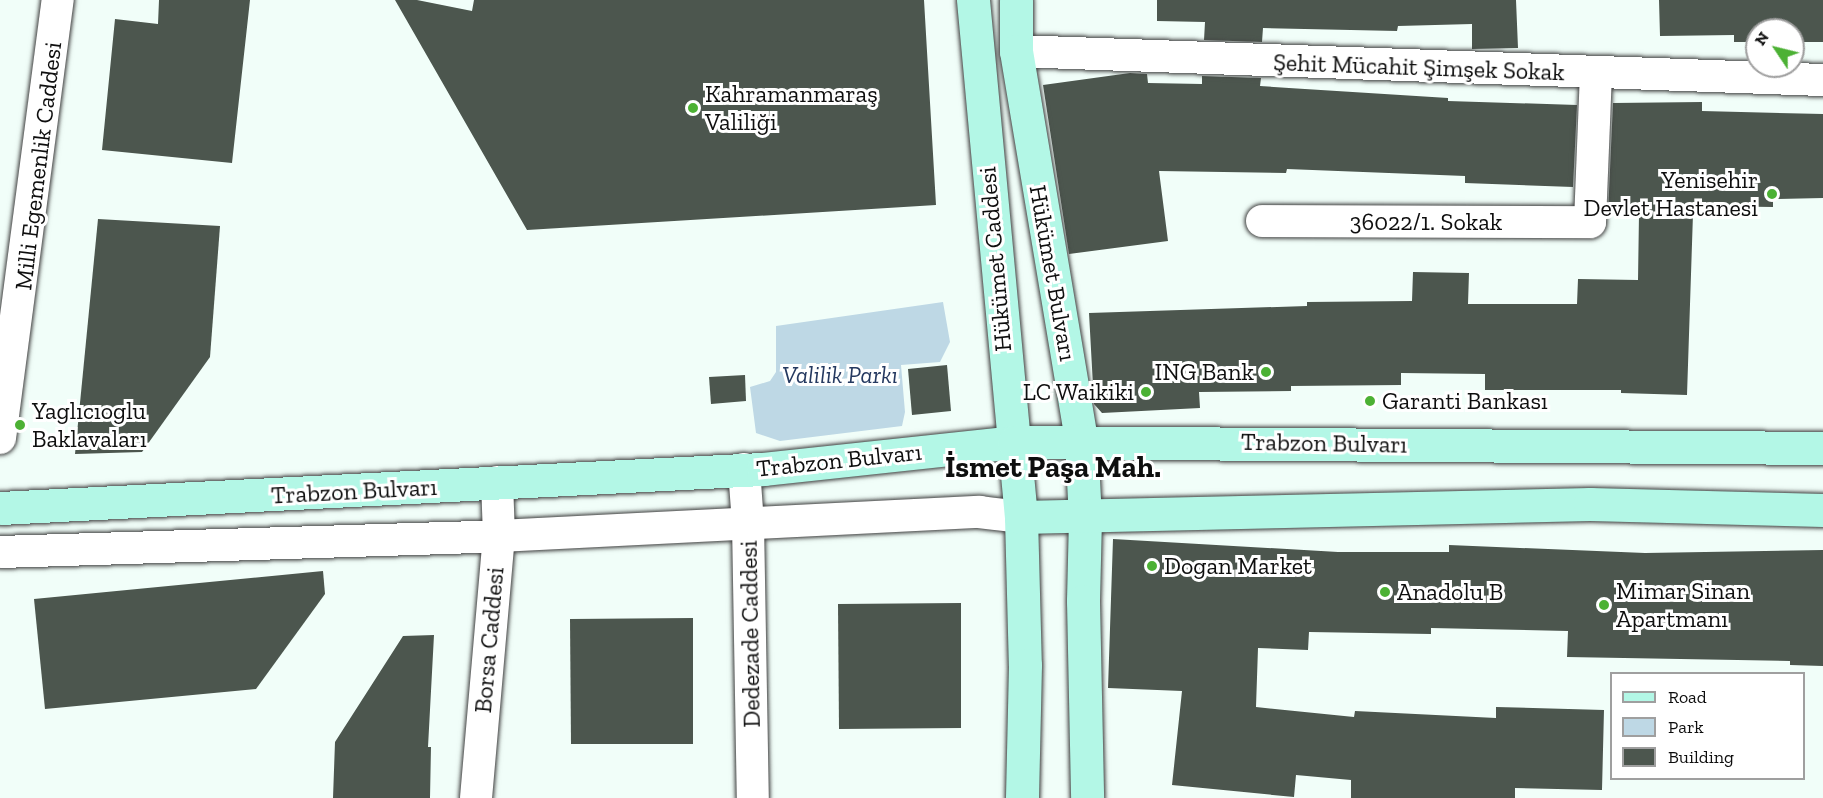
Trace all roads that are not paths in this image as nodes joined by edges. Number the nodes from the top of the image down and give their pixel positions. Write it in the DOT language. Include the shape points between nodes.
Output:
graph roads {
  1 [pos="58,0"];
  2 [pos="973,0"];
  3 [pos="1016,0"];
  4 [pos="1016,51"];
  5 [pos="1596,73"];
  6 [pos="1823,80"];
  7 [pos="1262,221"];
  8 [pos="0,438"];
  9 [pos="1081,440"];
  10 [pos="1014,442"];
  11 [pos="1823,448"];
  12 [pos="744,469"];
  13 [pos="497,482"];
  14 [pos="0,508"];
  15 [pos="1823,510"];
  16 [pos="1021,517"];
  17 [pos="1085,518"];
  18 [pos="748,523"];
  19 [pos="499,536"];
  20 [pos="0,552"];
  21 [pos="476,798"];
  22 [pos="753,798"];
  23 [pos="1022,798"];
  24 [pos="1087,798"];
  1 -- 8 [label="street, Milli Egemenlik Caddesi"];
  2 -- 10 [label="main road, Hükümet Caddesi"];
  3 -- 4 [label="main road, Hükümet Bulvarı"];
  4 -- 5 [label="street, Şehit Mücahit Şimşek Sokak"];
  4 -- 9 [label="main road, Hükümet Bulvarı"];
  5 -- 6 [label="street, Şehit Mücahit Şimşek Sokak"];
  5 -- 7 [label="street, 36022/1. Sokak" via="1590,222"];
  9 -- 10 [label="main road, Trabzon Bulvarı"];
  9 -- 11 [label="main road, Trabzon Bulvarı"];
  9 -- 17 [label="main road, Hükümet Bulvarı"];
  10 -- 12 [label="main road, Trabzon Bulvarı"];
  10 -- 16 [label="main road, Hükümet Caddesi"];
  12 -- 13 [label="main road, Trabzon Bulvarı"];
  12 -- 18 [label="street, Dedezade Caddesi"];
  13 -- 14 [label="main road, Trabzon Bulvarı"];
  13 -- 19 [label="street, Borsa Caddesi"];
  15 -- 17 [label="main road, Trabzon Bulvarı" via="1590,504"];
  16 -- 17 [label="main road, Trabzon Bulvarı"];
  16 -- 18 [label="street, Trabzon Bulvarı" via="979,512"];
  16 -- 23 [label="main road" via="1025,665"];
  17 -- 24 [label="main road, Hükümet Bulvarı"];
  18 -- 19 [label="street, Trabzon Bulvarı"];
  18 -- 22 [label="street, Dedezade Caddesi"];
  19 -- 20 [label="street, Trabzon Bulvarı"];
  19 -- 21 [label="street, Borsa Caddesi"];
}
